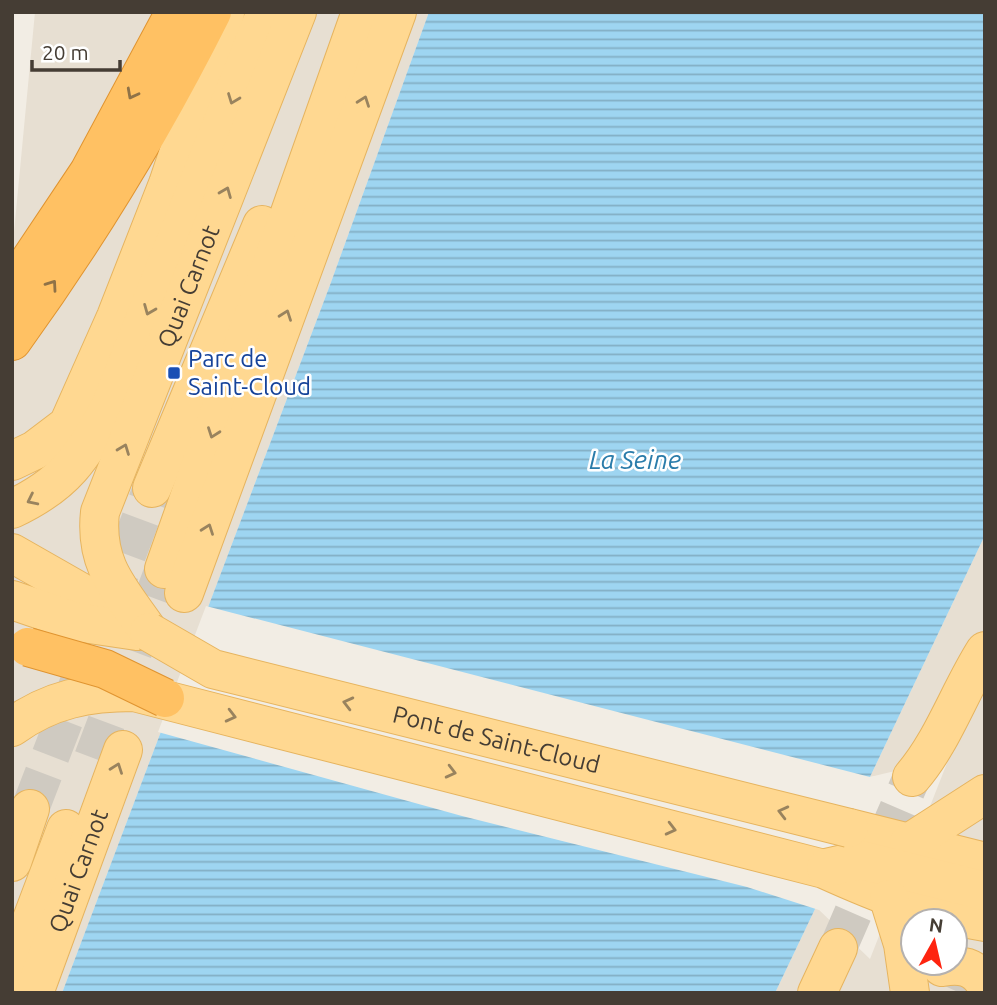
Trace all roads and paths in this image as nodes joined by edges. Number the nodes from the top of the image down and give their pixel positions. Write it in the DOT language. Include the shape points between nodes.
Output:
graph roads {
  1 [pos="176,12"];
  2 [pos="212,12"];
  3 [pos="225,12"];
  4 [pos="266,12"];
  5 [pos="297,12"];
  6 [pos="335,12"];
  7 [pos="361,12"];
  8 [pos="397,12"];
  9 [pos="12,287"];
  10 [pos="12,341"];
  11 [pos="12,461"];
  12 [pos="152,488"];
  13 [pos="12,509"];
  14 [pos="12,553"];
  15 [pos="12,600"];
  16 [pos="149,632"];
  17 [pos="20,646"];
  18 [pos="985,651"];
  19 [pos="165,698"];
  20 [pos="12,727"];
  21 [pos="912,777"];
  22 [pos="985,794"];
  23 [pos="30,809"];
  24 [pos="909,843"];
  25 [pos="12,862"];
  26 [pos="985,862"];
  27 [pos="824,869"];
  28 [pos="985,891"];
  29 [pos="889,899"];
  30 [pos="985,925"];
  31 [pos="969,941"];
  32 [pos="838,948"];
  33 [pos="969,968"];
  34 [pos="12,972"];
  35 [pos="931,977"];
  36 [pos="985,983"];
  37 [pos="34,993"];
  38 [pos="817,993"];
  39 [pos="912,993"];
  1 -- 9 [label="highway, one-way" via="89,172"];
  10 -- 2 [label="highway, one-way" via="116,188 164,108"];
  3 -- 11 [label="main road" via="168,184 68,425"];
  4 -- 13 [label="main road, Quai Carnot, one-way" via="110,407 83,453 54,486"];
  16 -- 5 [label="main road, Quai Carnot, one-way" via="108,572 98,540 100,512"];
  6 -- 12 [label="main road, Quai Carnot" via="289,162"];
  7 -- 8 [label="main road, one-way" via="174,581"];
  14 -- 16 [label="main road, Pont de Saint-Cloud"];
  15 -- 16 [label="main road" via="76,622"];
  24 -- 16 [label="main road, Pont de Saint-Cloud, one-way, bridge" via="214,669"];
  17 -- 19 [label="highway, bridge" via="105,669"];
  18 -- 21 [label="main road" via="931,755"];
  19 -- 20 [label="main road, Pont de Saint-Cloud" via="91,692 59,701"];
  19 -- 27 [label="main road, Pont de Saint-Cloud, one-way"];
  22 -- 24 [label="main road"];
  23 -- 25 [label="main road"];
  24 -- 26 [label="main road, Pont de Saint-Cloud"];
  27 -- 28 [label="main road" via="861,860"];
  27 -- 29 [label="main road, Pont de Saint-Cloud"];
  29 -- 30 [label="main road, Pont de Saint-Cloud"];
  29 -- 39 [label="main road"];
  30 -- 31 [label="main road"];
  32 -- 38 [label="main road"];
  33 -- 36 [label="main road"];
  37 -- 34 [label="main road, Quai Carnot, one-way" via="108,754"];
  35 -- 39 [label="main road"];
}
